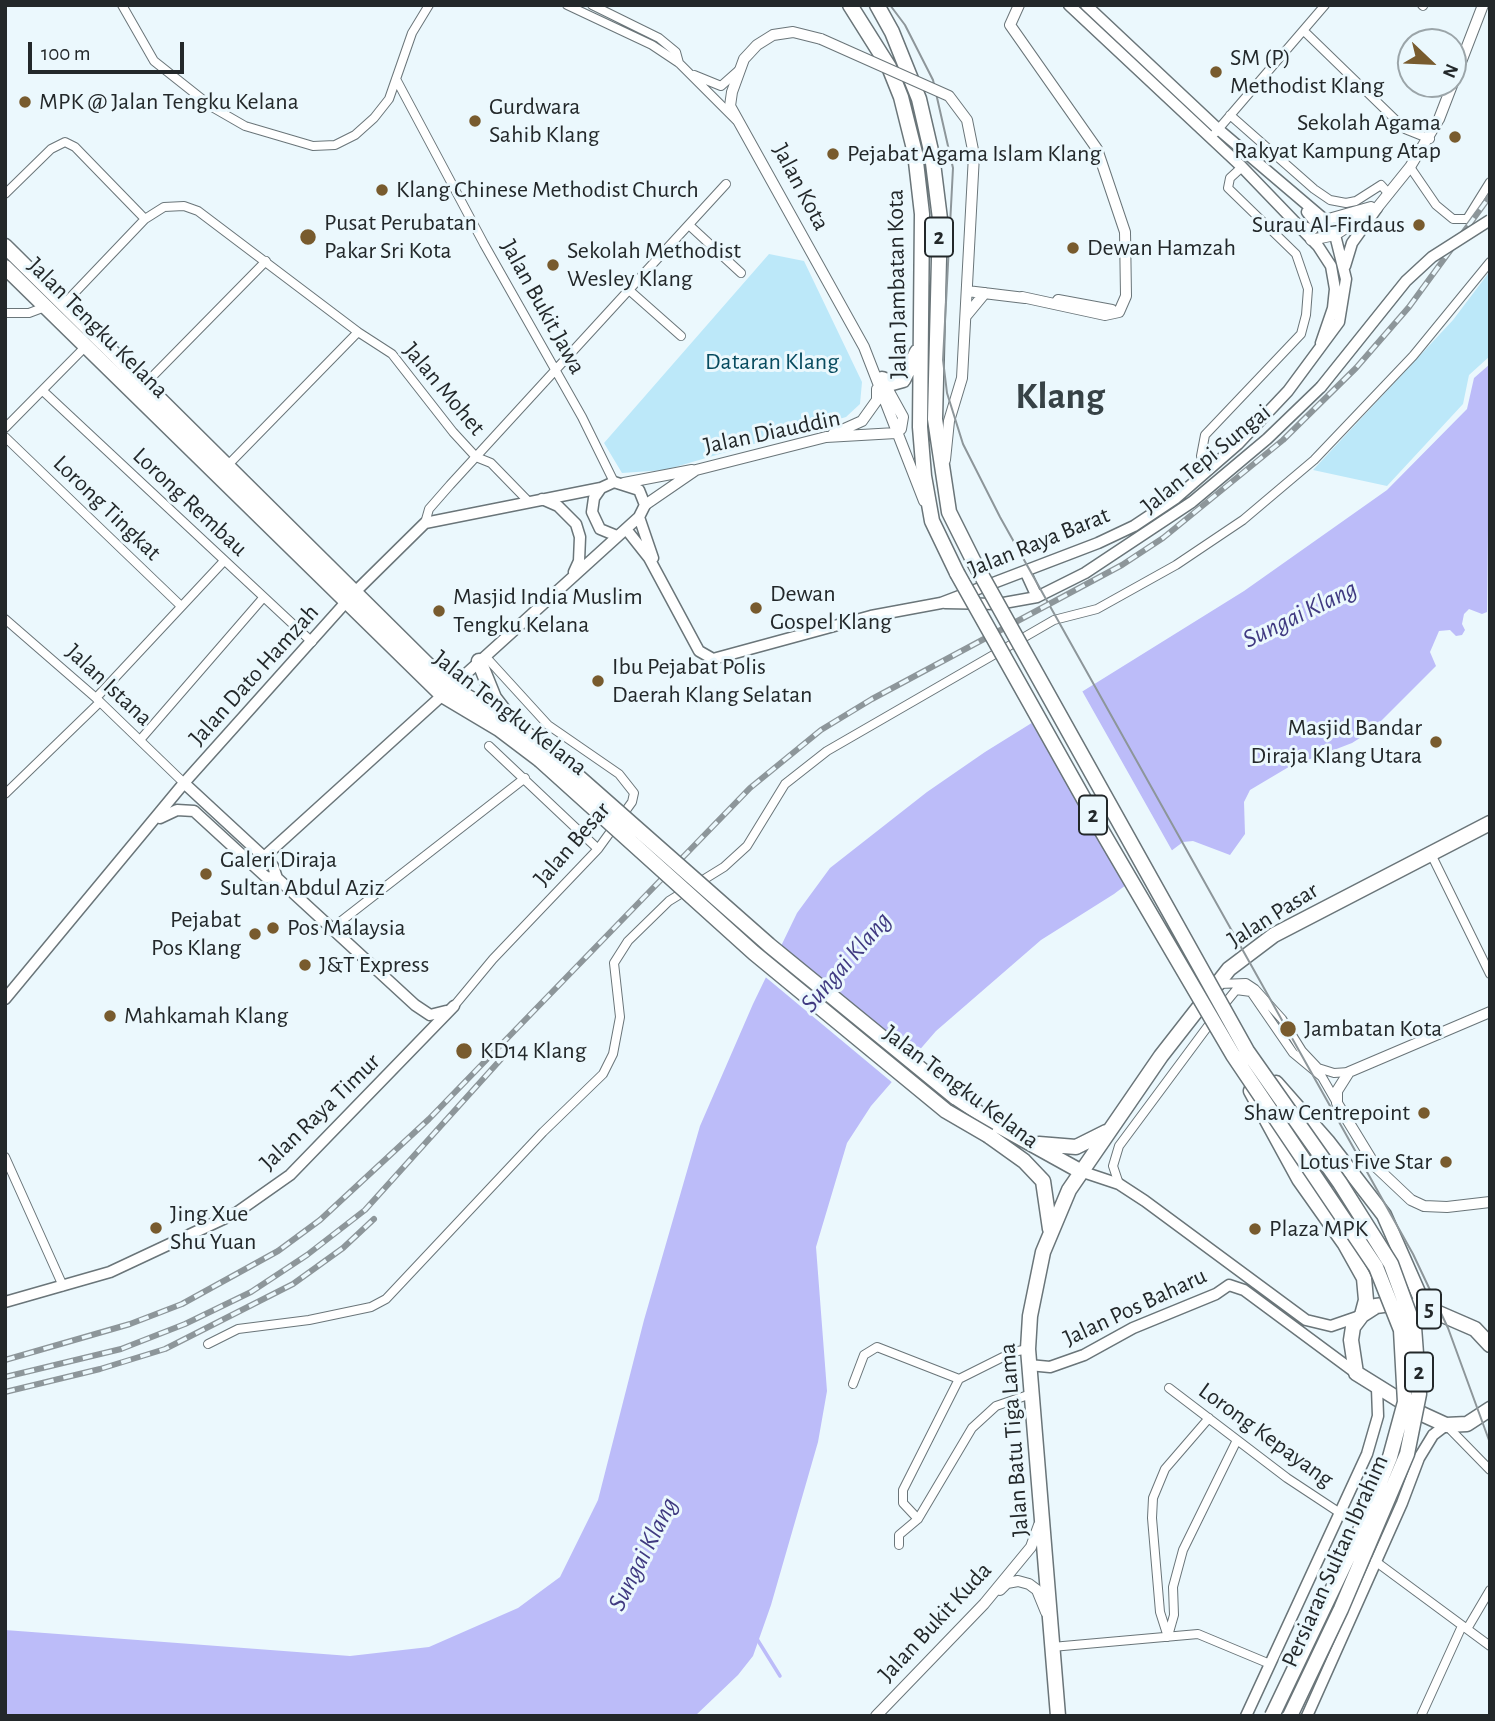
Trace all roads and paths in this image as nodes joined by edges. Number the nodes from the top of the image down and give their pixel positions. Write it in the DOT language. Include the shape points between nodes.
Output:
graph roads {
  1 [pos="122,5"];
  2 [pos="429,5"];
  3 [pos="567,5"];
  4 [pos="592,5"];
  5 [pos="850,5"];
  6 [pos="877,5"];
  7 [pos="1019,5"];
  8 [pos="1069,5"];
  9 [pos="1086,5"];
  10 [pos="1325,5"];
  11 [pos="1483,5"];
  12 [pos="1304,31"];
  13 [pos="679,63"];
  14 [pos="740,69"];
  15 [pos="688,72"];
  16 [pos="396,79"];
  17 [pos="1230,115"];
  18 [pos="1219,129"];
  19 [pos="745,130"];
  20 [pos="1210,138"];
  21 [pos="1430,139"];
  22 [pos="1242,167"];
  23 [pos="1410,167"];
  24 [pos="1277,178"];
  25 [pos="1490,182"];
  26 [pos="726,184"];
  27 [pos="5,194"];
  28 [pos="1383,201"];
  29 [pos="145,219"];
  30 [pos="1325,220"];
  31 [pos="1490,220"];
  32 [pos="1292,221"];
  33 [pos="689,225"];
  34 [pos="1335,235"];
  35 [pos="1311,240"];
  36 [pos="5,246"];
  37 [pos="265,261"];
  38 [pos="1490,262"];
  39 [pos="5,267"];
  40 [pos="1345,268"];
  41 [pos="741,273"];
  42 [pos="922,282"];
  43 [pos="629,290"];
  44 [pos="967,291"];
  45 [pos="985,293"];
  46 [pos="53,305"];
  47 [pos="5,313"];
  48 [pos="966,316"];
  49 [pos="358,332"];
  50 [pos="681,336"];
  51 [pos="85,347"];
  52 [pos="1318,353"];
  53 [pos="555,371"];
  54 [pos="879,379"];
  55 [pos="144,385"];
  56 [pos="43,391"];
  57 [pos="5,428"];
  58 [pos="896,433"];
  59 [pos="876,435"];
  60 [pos="5,436"];
  61 [pos="826,437"];
  62 [pos="904,452"];
  63 [pos="476,457"];
  64 [pos="227,466"];
  65 [pos="1211,468"];
  66 [pos="696,470"];
  67 [pos="943,480"];
  68 [pos="619,483"];
  69 [pos="601,488"];
  70 [pos="542,499"];
  71 [pos="529,502"];
  72 [pos="645,505"];
  73 [pos="639,517"];
  74 [pos="932,521"];
  75 [pos="425,523"];
  76 [pos="621,533"];
  77 [pos="224,561"];
  78 [pos="1026,573"];
  79 [pos="572,577"];
  80 [pos="663,583"];
  81 [pos="352,597"];
  82 [pos="1037,597"];
  83 [pos="263,598"];
  84 [pos="941,603"];
  85 [pos="181,606"];
  86 [pos="5,619"];
  87 [pos="312,642"];
  88 [pos="482,659"];
  89 [pos="446,691"];
  90 [pos="98,700"];
  91 [pos="512,723"];
  92 [pos="139,740"];
  93 [pos="489,746"];
  94 [pos="545,755"];
  95 [pos="526,778"];
  96 [pos="184,783"];
  97 [pos="5,794"];
  98 [pos="158,819"];
  99 [pos="1490,823"];
  100 [pos="598,849"];
  101 [pos="1431,854"];
  102 [pos="264,856"];
  103 [pos="277,878"];
  104 [pos="331,929"];
  105 [pos="1490,974"];
  106 [pos="1219,984"];
  107 [pos="5,999"];
  108 [pos="415,1005"];
  109 [pos="454,1006"];
  110 [pos="1490,1012"];
  111 [pos="420,1044"];
  112 [pos="1240,1053"];
  113 [pos="1349,1073"];
  114 [pos="1336,1102"];
  115 [pos="1113,1128"];
  116 [pos="993,1130"];
  117 [pos="1021,1138"];
  118 [pos="5,1157"];
  119 [pos="1080,1171"];
  120 [pos="1119,1184"];
  121 [pos="1490,1202"];
  122 [pos="1050,1230"];
  123 [pos="1230,1263"];
  124 [pos="1229,1285"];
  125 [pos="63,1286"];
  126 [pos="5,1302"];
  127 [pos="1429,1309"];
  128 [pos="1362,1315"];
  129 [pos="1475,1329"];
  130 [pos="1490,1336"];
  131 [pos="208,1344"];
  132 [pos="1490,1345"];
  133 [pos="1028,1349"];
  134 [pos="1029,1364"];
  135 [pos="1356,1373"];
  136 [pos="959,1379"];
  137 [pos="853,1384"];
  138 [pos="1169,1388"];
  139 [pos="1377,1388"];
  140 [pos="1031,1394"];
  141 [pos="1490,1409"];
  142 [pos="1209,1418"];
  143 [pos="1446,1425"];
  144 [pos="1237,1440"];
  145 [pos="1490,1470"];
  146 [pos="1340,1513"];
  147 [pos="1041,1518"];
  148 [pos="918,1519"];
  149 [pos="899,1545"];
  150 [pos="1376,1561"];
  151 [pos="1490,1590"];
  152 [pos="985,1604"];
  153 [pos="1050,1623"];
  154 [pos="1464,1627"];
  155 [pos="1168,1637"];
  156 [pos="1490,1646"];
  157 [pos="1052,1647"];
  158 [pos="1269,1664"];
  159 [pos="876,1716"];
  160 [pos="1058,1716"];
  161 [pos="1246,1716"];
  162 [pos="1272,1716"];
  163 [pos="1290,1716"];
  164 [pos="1307,1716"];
  165 [pos="1421,1716"];
  1 -- 16 [label="street" via="154,61 165,71 212,107 283,140 335,145 355,135 389,99"];
  2 -- 16 [label="street" via="412,33"];
  3 -- 13 [label="street, Jalan Kota" via="652,45"];
  4 -- 13 [label="street, Jalan Kota" via="659,38 676,52"];
  5 -- 42 [label="highway, Jalan Jambatan Kota / 2" via="889,67 901,97 915,153 922,214"];
  6 -- 67 [label="highway, Jalan Jambatan Kota / 2" via="919,100 937,186 935,419"];
  7 -- 45 [label="street" via="1010,25 1097,149 1114,193 1125,232 1126,296 1119,312 1105,315"];
  8 -- 20 [label="main road, Jalan Raya Barat"];
  9 -- 18 [label="main road, Jalan Raya Barat"];
  10 -- 12 [label="street"];
  11 -- 21 [label="street"];
  12 -- 17 [label="street"];
  12 -- 21 [label="street" via="1405,129"];
  13 -- 15 [label="street, Jalan Kota"];
  14 -- 15 [label="street" via="722,86"];
  14 -- 19 [label="street" via="730,106"];
  14 -- 44 [label="street, bridge" via="757,45 773,35 800,33 949,96 967,120 974,155"];
  15 -- 19 [label="street, Jalan Kota"];
  16 -- 53 [label="street, Jalan Bukit Jawa"];
  17 -- 18 [label="street"];
  17 -- 28 [label="street" via="1330,200 1356,201 1381,186"];
  18 -- 20 [label="street"];
  18 -- 24 [label="main road, Jalan Raya Barat"];
  19 -- 54 [label="street, Jalan Kota" via="863,347 872,355"];
  20 -- 22 [label="main road, Jalan Raya Barat"];
  21 -- 23 [label="street"];
  22 -- 32 [label="main road, Jalan Raya Barat"];
  22 -- 65 [label="street" via="1230,178 1228,188 1300,260 1308,289 1306,315 1301,334 1205,435 1201,456"];
  23 -- 25 [label="street" via="1436,205 1453,219 1467,219"];
  23 -- 28 [label="street"];
  24 -- 30 [label="main road, Jalan Raya Barat"];
  24 -- 32 [label="main road" via="1315,222 1312,230"];
  26 -- 33 [label="street"];
  27 -- 29 [label="street" via="51,149 65,142"];
  28 -- 30 [label="street"];
  28 -- 34 [label="street"];
  28 -- 40 [label="main road" via="1352,243"];
  29 -- 37 [label="street, Jalan Mohet" via="164,207 184,206 219,225"];
  29 -- 46 [label="street"];
  30 -- 34 [label="main road, Jalan Raya Barat"];
  31 -- 82 [label="main road, Jalan Tepi Sungai, bridge" via="1432,257 1406,281 1321,387 1192,502 1096,566"];
  32 -- 35 [label="main road, Jalan Raya Barat"];
  33 -- 41 [label="street"];
  33 -- 43 [label="street"];
  34 -- 35 [label="street"];
  34 -- 40 [label="main road, Jalan Raya Barat"];
  35 -- 52 [label="main road, Jalan Raya Barat" via="1331,266 1335,289"];
  36 -- 46 [label="highway, Jalan Tengku Kelana"];
  37 -- 49 [label="street, Jalan Mohet"];
  37 -- 55 [label="street"];
  38 -- 131 [label="street" via="1395,375 1314,460 1243,520 1176,565 1097,609 1054,620 827,751 785,784 747,846 724,867 669,901 628,941 614,962 620,1017 613,1054 603,1074 386,1299 332,1316 238,1329"];
  39 -- 46 [label="highway, Jalan Tengku Kelana"];
  40 -- 52 [label="main road, Jalan Raya Barat" via="1339,322"];
  42 -- 54 [label="highway" via="917,356 903,380"];
  42 -- 74 [label="highway, Jalan Jambatan Kota / 2" via="920,427"];
  43 -- 50 [label="street"];
  43 -- 53 [label="street"];
  44 -- 45 [label="street"];
  44 -- 48 [label="street"];
  45 -- 48 [label="street"];
  46 -- 47 [label="street" via="29,313"];
  46 -- 51 [label="highway, Jalan Tengku Kelana"];
  46 -- 55 [label="highway, Jalan Tengku Kelana"];
  48 -- 67 [label="street" via="961,383 949,421"];
  49 -- 63 [label="street, Jalan Mohet" via="392,354"];
  49 -- 64 [label="street"];
  51 -- 56 [label="street"];
  51 -- 81 [label="highway, Jalan Tengku Kelana"];
  52 -- 65 [label="main road, Jalan Raya Barat" via="1288,391"];
  53 -- 63 [label="street"];
  53 -- 68 [label="street, Jalan Bukit Jawa"];
  54 -- 58 [label="street, Jalan Kota" via="903,416"];
  54 -- 61 [label="street" via="877,400 862,421"];
  55 -- 64 [label="highway, Jalan Tengku Kelana"];
  56 -- 57 [label="street"];
  56 -- 77 [label="street, Lorong Rembau"];
  58 -- 59 [label="street"];
  58 -- 62 [label="street, Jalan Kota"];
  59 -- 61 [label="street, Jalan Diauddin"];
  59 -- 62 [label="street"];
  60 -- 85 [label="street, Lorong Tingkat"];
  61 -- 66 [label="street, Jalan Diauddin"];
  62 -- 74 [label="street, Jalan Kota"];
  63 -- 71 [label="street, Jalan Mohet" via="491,463"];
  63 -- 75 [label="street" via="429,509"];
  64 -- 81 [label="highway, Jalan Tengku Kelana"];
  65 -- 78 [label="main road, Jalan Raya Barat" via="1134,526"];
  66 -- 68 [label="street"];
  66 -- 72 [label="street, Jalan Diauddin"];
  67 -- 112 [label="highway, Jalan Jambatan Kota / 2, bridge" via="949,512"];
  68 -- 69 [label="main road"];
  68 -- 72 [label="main road, Jalan Bukit Jawa" via="639,490"];
  69 -- 70 [label="main road"];
  69 -- 76 [label="main road" via="592,506 594,522 600,529"];
  70 -- 71 [label="main road"];
  70 -- 79 [label="main road" via="558,506 576,524 579,561"];
  71 -- 75 [label="main road"];
  72 -- 73 [label="main road"];
  73 -- 76 [label="main road"];
  73 -- 80 [label="main road"];
  74 -- 112 [label="highway, Jalan Jambatan Kota / 2, bridge" via="1103,833"];
  75 -- 81 [label="main road, Jalan Dato Hamzah"];
  76 -- 79 [label="main road"];
  76 -- 80 [label="main road" via="649,558"];
  77 -- 83 [label="street, Lorong Rembau"];
  77 -- 85 [label="street"];
  78 -- 82 [label="main road"];
  78 -- 84 [label="main road, Jalan Raya Barat"];
  79 -- 88 [label="main road"];
  80 -- 84 [label="main road, Jalan Raya Barat" via="699,651 713,659 871,616"];
  81 -- 87 [label="main road, Jalan Dato Hamzah"];
  81 -- 89 [label="highway, Jalan Tengku Kelana"];
  82 -- 84 [label="main road, Jalan Tepi Sungai" via="998,604"];
  83 -- 87 [label="street, Lorong Rembau"];
  83 -- 92 [label="street"];
  85 -- 90 [label="street"];
  86 -- 90 [label="street, Jalan Istana"];
  87 -- 96 [label="main road, Jalan Dato Hamzah"];
  88 -- 89 [label="main road"];
  88 -- 91 [label="highway" via="494,698"];
  88 -- 100 [label="street, Jalan Besar" via="548,725 619,774 634,793"];
  89 -- 91 [label="highway, Jalan Tengku Kelana"];
  89 -- 94 [label="highway, Jalan Tengku Kelana"];
  89 -- 102 [label="main road"];
  90 -- 92 [label="street, Jalan Istana"];
  90 -- 97 [label="street"];
  91 -- 94 [label="highway, Jalan Tengku Kelana"];
  92 -- 96 [label="street, Jalan Istana"];
  93 -- 95 [label="street"];
  94 -- 116 [label="highway, Jalan Tengku Kelana, bridge"];
  95 -- 100 [label="street"];
  95 -- 104 [label="street"];
  96 -- 98 [label="main road, Jalan Dato Hamzah"];
  96 -- 102 [label="main road"];
  98 -- 103 [label="main road" via="177,810 194,811 266,877"];
  98 -- 107 [label="main road, Jalan Dato Hamzah"];
  99 -- 101 [label="highway, Jalan Pasar"];
  100 -- 109 [label="street, Jalan Besar"];
  101 -- 105 [label="street"];
  101 -- 106 [label="highway, Jalan Pasar" via="1274,935 1229,969"];
  102 -- 103 [label="main road"];
  103 -- 104 [label="main road"];
  104 -- 108 [label="main road"];
  106 -- 113 [label="street" via="1246,983 1255,989 1318,1068"];
  106 -- 115 [label="highway, Jalan Pasar" via="1161,1056"];
  108 -- 109 [label="main road" via="437,1016"];
  108 -- 111 [label="main road" via="426,1027"];
  109 -- 111 [label="main road, Jalan Raya Timur"];
  110 -- 113 [label="street"];
  111 -- 125 [label="main road, Jalan Raya Timur" via="290,1175 253,1202 166,1248"];
  112 -- 127 [label="highway, 5, bridge" via="1327,1141 1384,1215"];
  112 -- 128 [label="highway, bridge" via="1299,1179 1359,1268 1367,1287"];
  112 -- 162 [label="highway, Persiaran Sultan Ibrahim / 2, bridge" via="1376,1267 1401,1330 1405,1356 1405,1402 1390,1457 1357,1538"];
  112 -- 163 [label="highway, Persiaran Sultan Ibrahim / 2, bridge" via="1340,1184 1391,1264 1414,1327 1419,1365 1415,1419 1397,1484"];
  113 -- 114 [label="street" via="1337,1091"];
  114 -- 120 [label="street" via="1322,1077 1293,1053 1259,999 1251,992 1236,990 1119,1146 1113,1166"];
  114 -- 121 [label="street" via="1376,1167 1411,1200 1447,1207"];
  115 -- 117 [label="highway" via="1076,1147 1059,1148"];
  115 -- 119 [label="highway, Jalan Pasar"];
  116 -- 117 [label="highway, Jalan Tengku Kelana"];
  116 -- 122 [label="highway, Jalan Tengku Kelana" via="1043,1181"];
  117 -- 119 [label="highway, Jalan Tengku Kelana"];
  118 -- 125 [label="street"];
  119 -- 120 [label="main road, Jalan Pos Baharu"];
  119 -- 122 [label="highway, Jalan Batu Tiga Lama"];
  120 -- 123 [label="main road, Jalan Pos Baharu"];
  122 -- 133 [label="highway, Jalan Batu Tiga Lama" via="1036,1281"];
  123 -- 124 [label="main road" via="1233,1275"];
  123 -- 128 [label="main road, Jalan Pos Baharu" via="1315,1324 1331,1326"];
  124 -- 134 [label="main road, Jalan Pos Baharu" via="1084,1355 1050,1367"];
  124 -- 135 [label="main road, Jalan Pos Baharu" via="1244,1290"];
  125 -- 126 [label="main road, Jalan Raya Timur"];
  127 -- 128 [label="highway, 5" via="1388,1303"];
  127 -- 129 [label="highway, 5"];
  128 -- 135 [label="highway" via="1351,1340"];
  129 -- 130 [label="highway, 5"];
  129 -- 132 [label="highway, 5"];
  133 -- 134 [label="highway, Jalan Batu Tiga Lama"];
  133 -- 136 [label="street"];
  134 -- 140 [label="highway, Jalan Batu Tiga Lama"];
  135 -- 139 [label="highway"];
  136 -- 137 [label="street" via="877,1347 864,1355"];
  136 -- 148 [label="street" via="903,1490 903,1503"];
  138 -- 142 [label="street, Lorong Kepayang"];
  139 -- 143 [label="highway"];
  139 -- 146 [label="main road" via="1373,1437"];
  140 -- 147 [label="highway, Jalan Batu Tiga Lama"];
  140 -- 148 [label="street" via="996,1406 972,1428"];
  141 -- 143 [label="highway" via="1467,1424"];
  142 -- 144 [label="street, Lorong Kepayang"];
  142 -- 155 [label="street" via="1165,1469 1153,1498 1160,1612"];
  143 -- 145 [label="street"];
  143 -- 150 [label="main road" via="1433,1435 1419,1458"];
  144 -- 146 [label="street, Lorong Kepayang"];
  144 -- 155 [label="street" via="1183,1550 1172,1587 1174,1615"];
  146 -- 158 [label="main road"];
  147 -- 152 [label="street, Jalan Bukit Kuda" via="1031,1547"];
  147 -- 153 [label="highway, Jalan Batu Tiga Lama"];
  148 -- 149 [label="street" via="899,1535"];
  150 -- 154 [label="street"];
  150 -- 164 [label="main road"];
  151 -- 154 [label="street"];
  152 -- 153 [label="street" via="1007,1583 1018,1581 1037,1590"];
  152 -- 159 [label="street, Jalan Bukit Kuda"];
  153 -- 157 [label="highway, Jalan Batu Tiga Lama"];
  154 -- 156 [label="street"];
  154 -- 165 [label="street"];
  155 -- 157 [label="street"];
  155 -- 158 [label="street" via="1198,1634"];
  157 -- 160 [label="highway, Jalan Batu Tiga Lama"];
  158 -- 161 [label="main road"];
}
